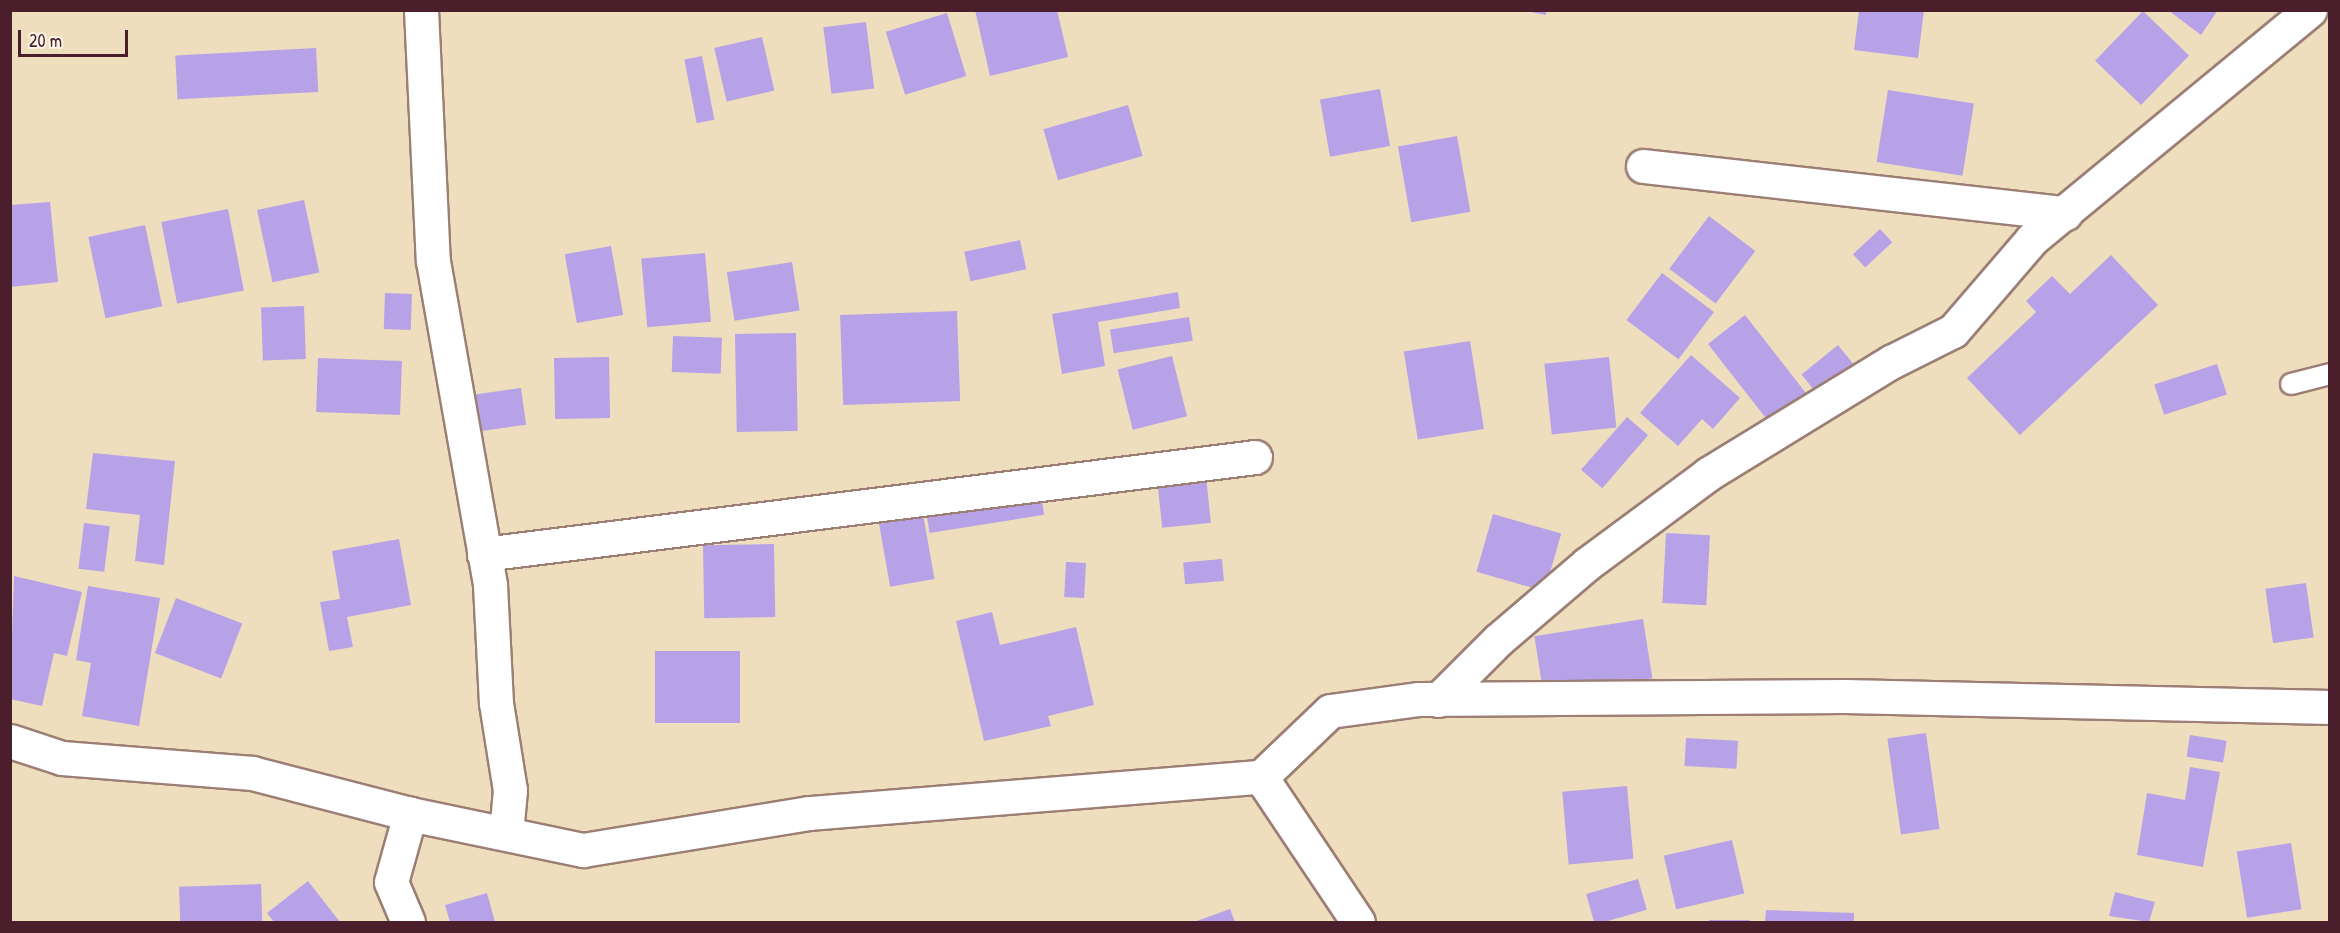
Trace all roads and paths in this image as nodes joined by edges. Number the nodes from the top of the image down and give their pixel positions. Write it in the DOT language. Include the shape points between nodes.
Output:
graph roads {
  1 [pos="421,10"];
  2 [pos="2310,10"];
  3 [pos="1643,166"];
  4 [pos="2065,213"];
  5 [pos="2330,374"];
  6 [pos="2290,384"];
  7 [pos="1255,457"];
  8 [pos="484,554"];
  9 [pos="1438,700"];
  10 [pos="2330,707"];
  11 [pos="10,741"];
  12 [pos="1261,777"];
  13 [pos="410,814"];
  14 [pos="506,833"];
  15 [pos="408,922"];
  16 [pos="1358,922"];
  1 -- 8 [label="street" via="433,261"];
  2 -- 4 [label="street" via="2274,34"];
  3 -- 4 [label="street"];
  4 -- 9 [label="street" via="2032,238 1953,331 1891,362 1708,474 1578,572 1498,640"];
  5 -- 6 [label="lane"];
  7 -- 8 [label="street"];
  8 -- 14 [label="street" via="500,746 510,790"];
  9 -- 10 [label="street" via="1844,696"];
  9 -- 12 [label="street" via="1330,711"];
  11 -- 13 [label="street" via="62,758 252,773"];
  12 -- 14 [label="street" via="809,813 583,850"];
  12 -- 16 [label="street"];
  13 -- 14 [label="street"];
  13 -- 15 [label="street" via="391,882"];
}
